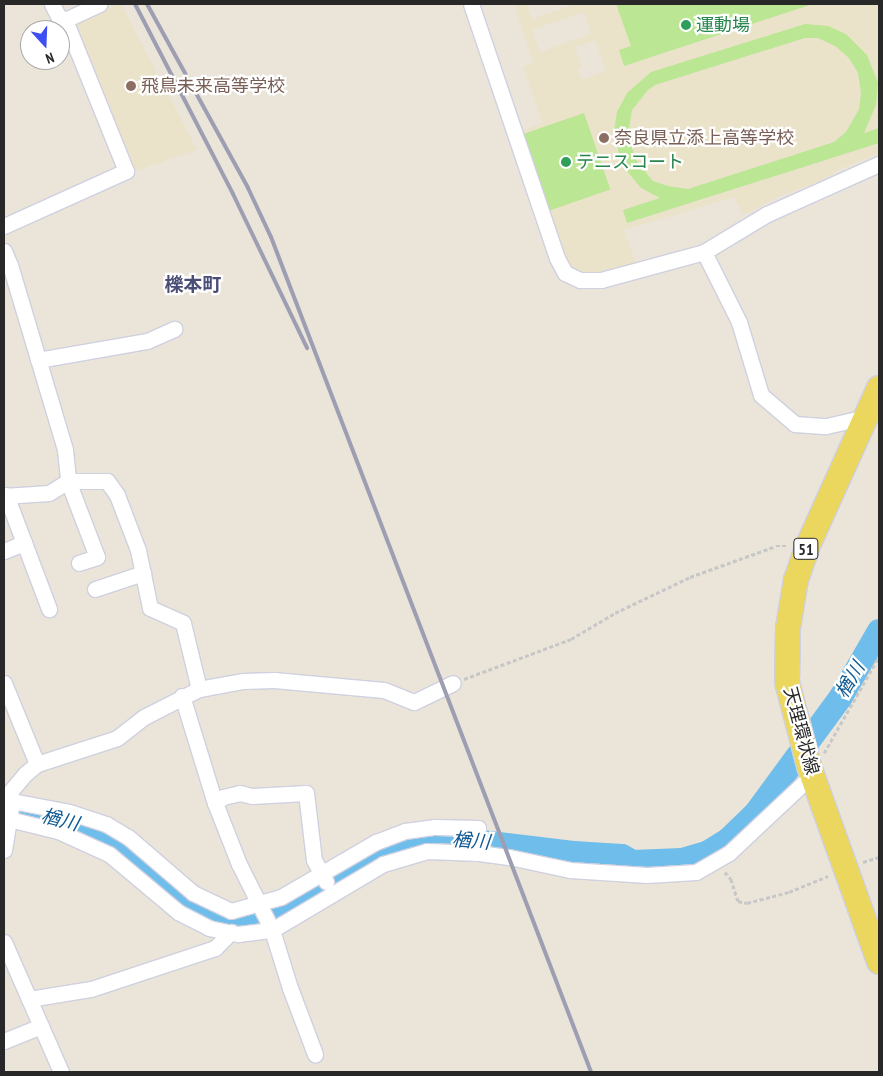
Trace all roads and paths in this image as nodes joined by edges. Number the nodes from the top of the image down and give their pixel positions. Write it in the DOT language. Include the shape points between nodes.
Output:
graph roads {
  1 [pos="52,4"];
  2 [pos="100,4"];
  3 [pos="471,4"];
  4 [pos="65,20"];
  5 [pos="70,32"];
  6 [pos="879,164"];
  7 [pos="4,226"];
  8 [pos="4,251"];
  9 [pos="704,252"];
  10 [pos="174,328"];
  11 [pos="38,360"];
  12 [pos="879,388"];
  13 [pos="866,417"];
  14 [pos="68,481"];
  15 [pos="5,495"];
  16 [pos="24,543"];
  17 [pos="808,545"];
  18 [pos="4,550"];
  19 [pos="79,563"];
  20 [pos="143,573"];
  21 [pos="95,589"];
  22 [pos="50,609"];
  23 [pos="879,656"];
  24 [pos="4,683"];
  25 [pos="453,683"];
  26 [pos="198,689"];
  27 [pos="182,696"];
  28 [pos="37,764"];
  29 [pos="811,771"];
  30 [pos="215,802"];
  31 [pos="8,806"];
  32 [pos="4,850"];
  33 [pos="476,853"];
  34 [pos="879,857"];
  35 [pos="862,863"];
  36 [pos="696,872"];
  37 [pos="321,874"];
  38 [pos="832,875"];
  39 [pos="333,893"];
  40 [pos="260,908"];
  41 [pos="270,928"];
  42 [pos="231,932"];
  43 [pos="4,942"];
  44 [pos="879,962"];
  45 [pos="29,999"];
  46 [pos="41,1026"];
  47 [pos="4,1041"];
  48 [pos="315,1054"];
  49 [pos="61,1072"];
  1 -- 4 [label="street" via="58,16"];
  2 -- 4 [label="street"];
  3 -- 9 [label="street" via="557,258 565,272 580,280 601,280"];
  5 -- 7 [label="street" via="126,171"];
  6 -- 9 [label="street" via="767,214"];
  8 -- 11 [label="street"];
  9 -- 13 [label="street" via="738,322 761,395 795,424 826,426"];
  10 -- 11 [label="street" via="147,342"];
  11 -- 14 [label="street" via="65,450"];
  12 -- 13 [label="main road, 天理環状線 / 51"];
  13 -- 17 [label="main road, 天理環状線 / 51"];
  14 -- 15 [label="street" via="49,493"];
  14 -- 19 [label="street" via="97,557"];
  14 -- 20 [label="street" via="107,481 128,521"];
  15 -- 16 [label="street"];
  16 -- 18 [label="street"];
  16 -- 22 [label="street"];
  17 -- 25 [label="path" via="776,546 690,577 571,639"];
  17 -- 29 [label="main road, 天理環状線 / 51" via="796,579 788,628 787,682"];
  20 -- 21 [label="street"];
  20 -- 26 [label="street" via="150,608 182,623"];
  23 -- 29 [label="path"];
  24 -- 28 [label="street"];
  25 -- 26 [label="street" via="414,702 384,690 274,680 243,681"];
  26 -- 27 [label="street"];
  27 -- 28 [label="street" via="144,717 117,738"];
  27 -- 30 [label="street"];
  28 -- 31 [label="street" via="24,774"];
  29 -- 36 [label="street" via="729,853"];
  29 -- 44 [label="main road, 天理環状線 / 51"];
  30 -- 37 [label="street" via="240,793 252,796 306,793 314,860"];
  30 -- 40 [label="street"];
  31 -- 32 [label="street"];
  31 -- 40 [label="street" via="69,812 106,824 128,837 193,893 214,905 231,911"];
  31 -- 42 [label="street" via="109,854 178,912 209,928"];
  33 -- 36 [label="street" via="570,870 646,875"];
  33 -- 37 [label="street" via="478,828 435,827 376,842"];
  33 -- 39 [label="street" via="427,851 382,864"];
  34 -- 35 [label="path"];
  36 -- 38 [label="path" via="726,872 738,901 747,903 789,892"];
  37 -- 39 [label="street"];
  37 -- 40 [label="street"];
  39 -- 41 [label="street"];
  40 -- 41 [label="street"];
  41 -- 42 [label="street" via="238,934"];
  41 -- 48 [label="street"];
  42 -- 45 [label="street" via="215,948 91,990"];
  43 -- 45 [label="street"];
  45 -- 46 [label="street"];
  46 -- 47 [label="street"];
  46 -- 49 [label="street"];
}
